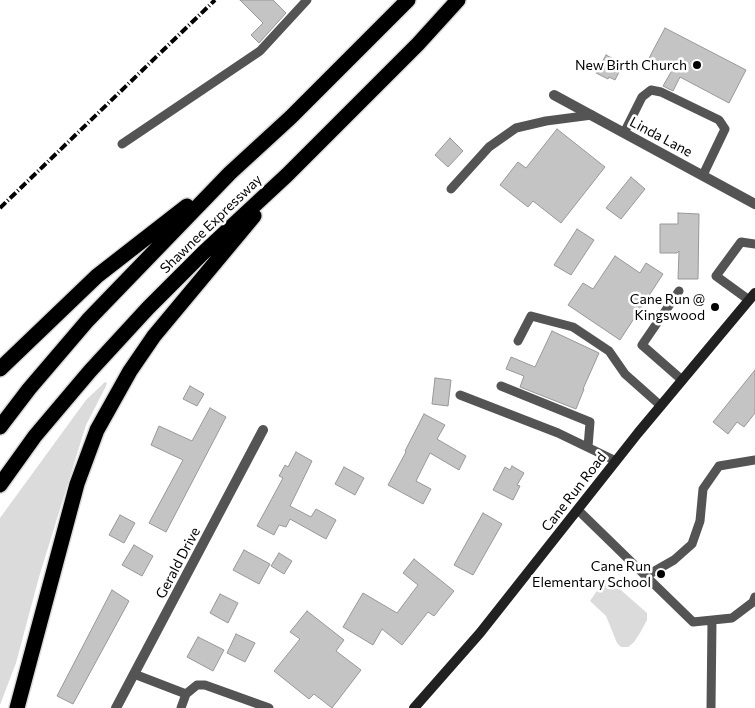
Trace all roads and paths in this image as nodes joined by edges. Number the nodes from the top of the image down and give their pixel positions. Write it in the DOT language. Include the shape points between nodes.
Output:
graph roads {
  1 [pos="307,0"];
  2 [pos="408,0"];
  3 [pos="458,0"];
  4 [pos="554,95"];
  5 [pos="592,115"];
  6 [pos="624,132"];
  7 [pos="122,144"];
  8 [pos="230,173"];
  9 [pos="287,175"];
  10 [pos="703,175"];
  11 [pos="451,189"];
  12 [pos="755,204"];
  13 [pos="755,244"];
  14 [pos="679,291"];
  15 [pos="752,296"];
  16 [pos="518,341"];
  17 [pos="0,369"];
  18 [pos="682,380"];
  19 [pos="501,386"];
  20 [pos="460,395"];
  21 [pos="660,406"];
  22 [pos="0,427"];
  23 [pos="263,430"];
  24 [pos="588,447"];
  25 [pos="755,460"];
  26 [pos="616,461"];
  27 [pos="0,485"];
  28 [pos="578,510"];
  29 [pos="646,576"];
  30 [pos="755,597"];
  31 [pos="712,620"];
  32 [pos="134,674"];
  33 [pos="186,694"];
  34 [pos="17,708"];
  35 [pos="116,708"];
  36 [pos="181,708"];
  37 [pos="269,708"];
  38 [pos="414,708"];
  39 [pos="711,708"];
  1 -- 7 [label="lane" via="260,51"];
  2 -- 8 [label="highway, Shawnee Expressway"];
  3 -- 9 [label="highway, Shawnee Expressway"];
  4 -- 5 [label="street, Linda Lane"];
  5 -- 6 [label="street, Linda Lane"];
  5 -- 11 [label="lane" via="516,128 488,147"];
  6 -- 10 [label="street, Linda Lane"];
  6 -- 10 [label="lane" via="642,97 651,90 719,120 725,129"];
  8 -- 17 [label="highway" via="98,276"];
  8 -- 22 [label="highway, Shawnee Expressway" via="88,320"];
  9 -- 27 [label="highway, Shawnee Expressway" via="203,253 90,371 35,436"];
  9 -- 34 [label="highway" via="154,336 97,430 76,484"];
  10 -- 12 [label="street, Linda Lane"];
  13 -- 15 [label="lane" via="741,242 716,276"];
  14 -- 18 [label="lane" via="642,345"];
  15 -- 18 [label="main road, Cane Run Road"];
  16 -- 21 [label="lane" via="531,316 573,327 609,351 626,374"];
  18 -- 21 [label="main road, Cane Run Road"];
  19 -- 24 [label="lane" via="590,422"];
  20 -- 24 [label="lane"];
  21 -- 26 [label="main road, Cane Run Road"];
  23 -- 32 [label="street, Gerald Drive"];
  24 -- 26 [label="lane"];
  25 -- 29 [label="lane" via="719,466 703,489 700,521 692,544 674,560"];
  26 -- 28 [label="main road, Cane Run Road"];
  28 -- 29 [label="lane"];
  28 -- 38 [label="main road, Cane Run Road" via="475,639"];
  29 -- 31 [label="lane" via="694,622"];
  30 -- 31 [label="lane" via="732,618"];
  31 -- 39 [label="lane"];
  32 -- 33 [label="lane"];
  32 -- 35 [label="street, Gerald Drive"];
  33 -- 36 [label="lane"];
  33 -- 37 [label="lane" via="197,685 205,685"];
}
